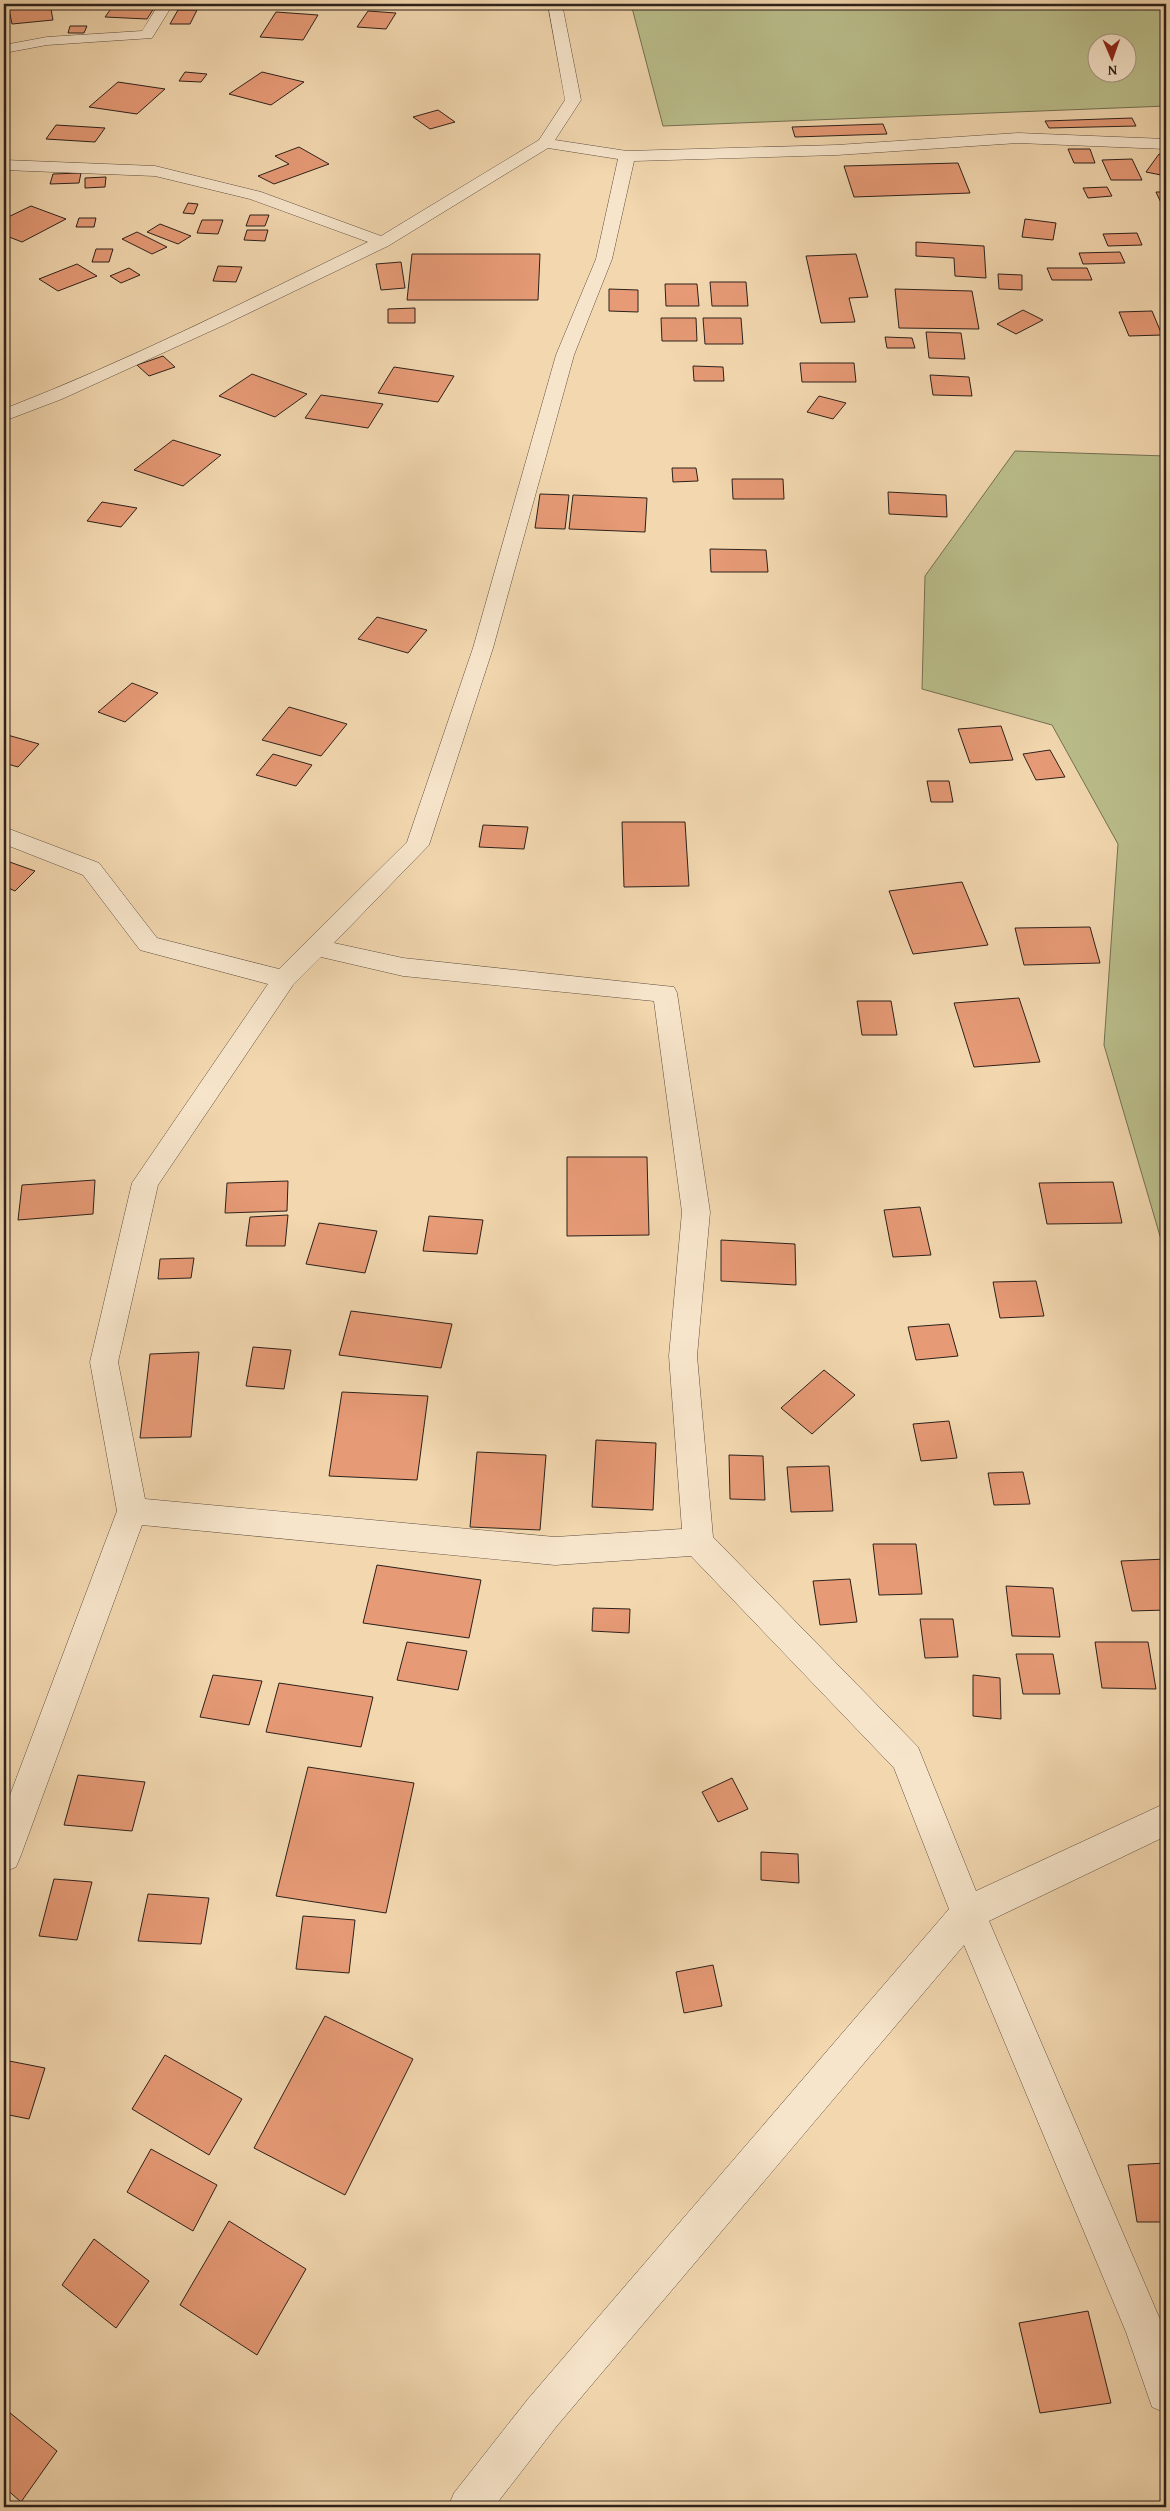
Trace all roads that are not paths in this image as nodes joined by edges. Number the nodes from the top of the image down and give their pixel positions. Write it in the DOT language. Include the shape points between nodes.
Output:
graph roads {
  1 [pos="166,4"];
  2 [pos="555,4"];
  3 [pos="4,49"];
  4 [pos="545,143"];
  5 [pos="1166,144"];
  6 [pos="627,156"];
  7 [pos="4,165"];
  8 [pos="382,242"];
  9 [pos="4,415"];
  10 [pos="4,835"];
  11 [pos="315,948"];
  12 [pos="284,979"];
  13 [pos="132,1511"];
  14 [pos="698,1542"];
  15 [pos="1166,1819"];
  16 [pos="4,1854"];
  17 [pos="968,1913"];
  18 [pos="1166,2393"];
  19 [pos="468,2507"];
  1 -- 3 [label="street" via="147,35 47,41"];
  2 -- 4 [label="street" via="573,100"];
  4 -- 6 [label="street"];
  4 -- 8 [label="street"];
  5 -- 6 [label="street" via="1018,138 837,150"];
  6 -- 11 [label="street" via="604,259 565,355 483,648 417,845"];
  7 -- 8 [label="street" via="155,171 255,195"];
  8 -- 9 [label="street" via="218,321 56,395"];
  10 -- 12 [label="street" via="91,869 149,944"];
  11 -- 12 [label="street"];
  11 -- 14 [label="street" via="403,967 665,993 696,1212 683,1356"];
  12 -- 13 [label="street" via="145,1183 104,1362"];
  13 -- 14 [label="street" via="555,1551"];
  13 -- 16 [label="street"];
  14 -- 17 [label="street" via="906,1758"];
  15 -- 17 [label="street"];
  17 -- 18 [label="street" via="1145,2331"];
  17 -- 19 [label="street" via="542,2413"];
}
